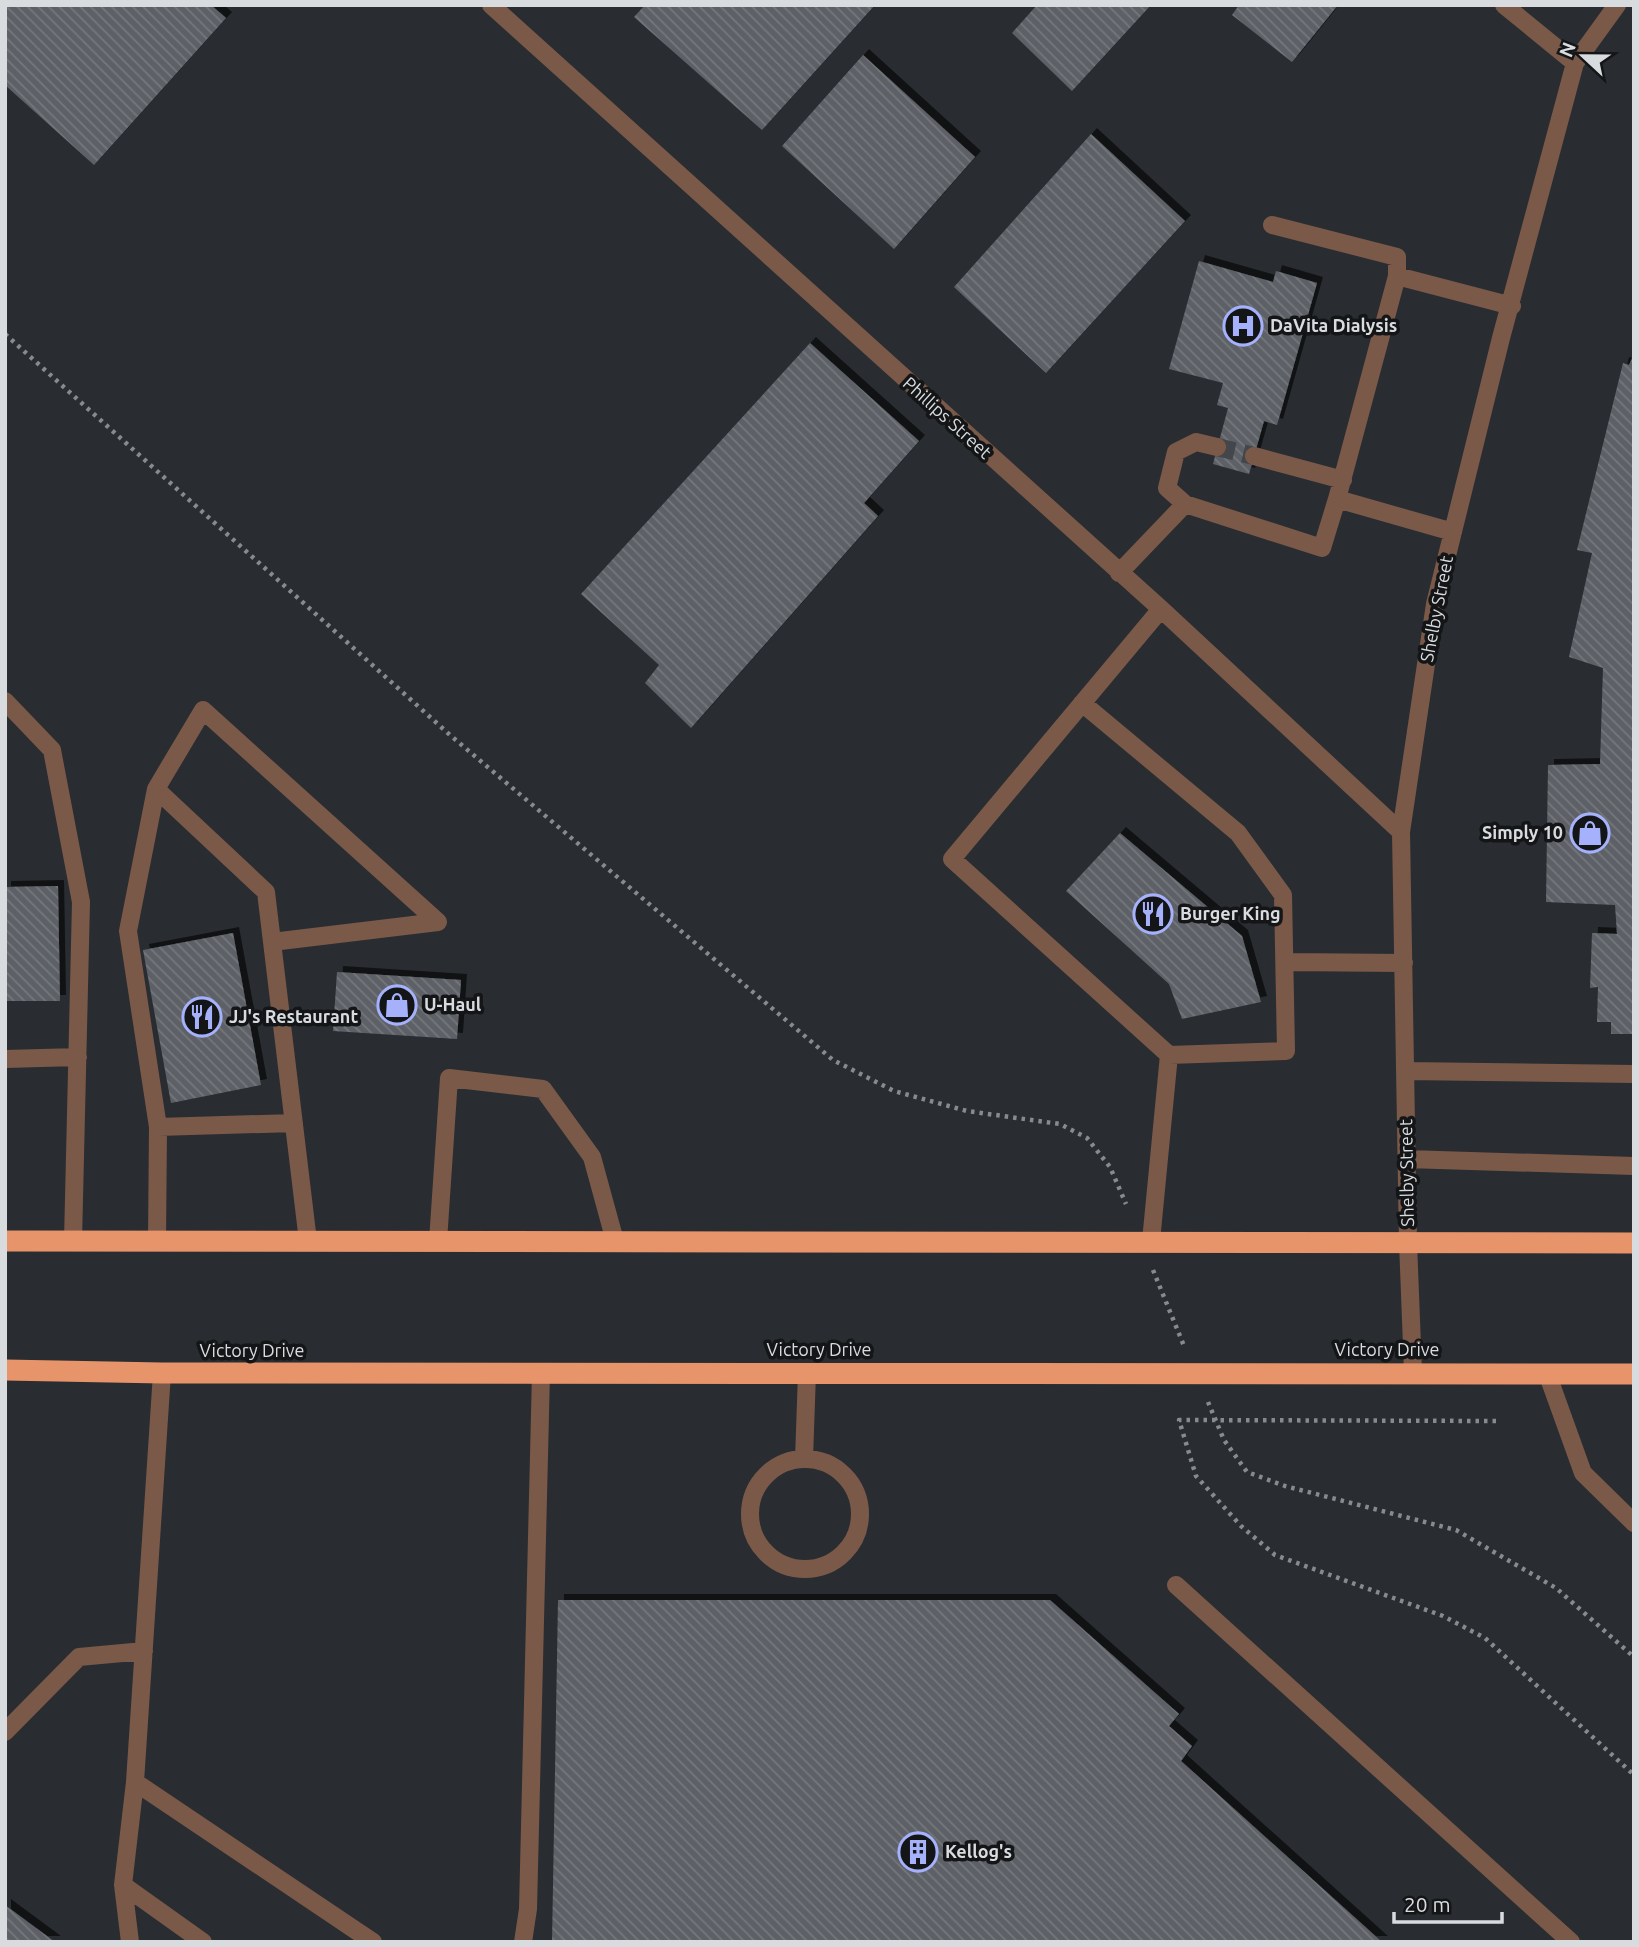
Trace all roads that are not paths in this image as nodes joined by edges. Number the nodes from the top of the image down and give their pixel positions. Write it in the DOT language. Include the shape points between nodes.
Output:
graph roads {
  1 [pos="491,5"];
  2 [pos="1504,5"];
  3 [pos="1617,5"];
  4 [pos="1575,63"];
  5 [pos="1272,225"];
  6 [pos="1397,276"];
  7 [pos="1512,306"];
  8 [pos="1217,447"];
  9 [pos="1254,456"];
  10 [pos="1343,480"];
  11 [pos="1337,499"];
  12 [pos="1185,505"];
  13 [pos="1453,532"];
  14 [pos="1119,573"];
  15 [pos="1161,609"];
  16 [pos="5,701"];
  17 [pos="1082,703"];
  18 [pos="156,789"];
  19 [pos="1401,832"];
  20 [pos="272,942"];
  21 [pos="1285,962"];
  22 [pos="1404,963"];
  23 [pos="1169,1055"];
  24 [pos="78,1057"];
  25 [pos="5,1059"];
  26 [pos="1405,1071"];
  27 [pos="1634,1074"];
  28 [pos="294,1123"];
  29 [pos="158,1127"];
  30 [pos="1407,1159"];
  31 [pos="1634,1166"];
  32 [pos="5,1241"];
  33 [pos="73,1241"];
  34 [pos="157,1241"];
  35 [pos="308,1241"];
  36 [pos="438,1241"];
  37 [pos="615,1241"];
  38 [pos="1151,1241"];
  39 [pos="1408,1241"];
  40 [pos="1634,1243"];
  41 [pos="5,1370"];
  42 [pos="1413,1372"];
  43 [pos="162,1373"];
  44 [pos="541,1373"];
  45 [pos="807,1373"];
  46 [pos="1547,1373"];
  47 [pos="1634,1374"];
  48 [pos="804,1459"];
  49 [pos="1634,1522"];
  50 [pos="1175,1585"];
  51 [pos="144,1651"];
  52 [pos="5,1732"];
  53 [pos="135,1782"];
  54 [pos="123,1885"];
  55 [pos="130,1942"];
  56 [pos="204,1942"];
  57 [pos="373,1942"];
  58 [pos="523,1942"];
  59 [pos="1572,1942"];
  1 -- 14 [label="street, Phillips Street"];
  2 -- 4 [label="street"];
  3 -- 4 [label="street, Shelby Street"];
  4 -- 7 [label="street, Shelby Street"];
  5 -- 6 [label="street" via="1397,257"];
  6 -- 7 [label="street"];
  6 -- 10 [label="street"];
  7 -- 13 [label="street, Shelby Street"];
  8 -- 12 [label="street" via="1196,442 1176,452 1167,488"];
  9 -- 10 [label="street"];
  10 -- 11 [label="street"];
  11 -- 12 [label="street" via="1322,548"];
  11 -- 13 [label="street"];
  12 -- 14 [label="street"];
  13 -- 19 [label="street, Shelby Street" via="1435,604"];
  14 -- 15 [label="street, Phillips Street"];
  15 -- 17 [label="street"];
  15 -- 19 [label="street, Phillips Street"];
  16 -- 24 [label="street" via="52,750 81,902"];
  17 -- 21 [label="street" via="1238,833 1283,895"];
  17 -- 23 [label="street" via="952,859"];
  18 -- 20 [label="street" via="266,892"];
  18 -- 20 [label="street" via="203,710 438,922"];
  18 -- 29 [label="street" via="128,931"];
  19 -- 22 [label="street, Shelby Street"];
  20 -- 28 [label="street"];
  21 -- 22 [label="street"];
  21 -- 23 [label="street" via="1286,1051"];
  22 -- 26 [label="street, Shelby Street"];
  23 -- 38 [label="street"];
  24 -- 25 [label="street"];
  24 -- 33 [label="street"];
  26 -- 27 [label="street"];
  26 -- 30 [label="street, Shelby Street"];
  28 -- 29 [label="street"];
  28 -- 35 [label="street"];
  29 -- 34 [label="street"];
  30 -- 31 [label="street"];
  30 -- 39 [label="street, Shelby Street"];
  32 -- 33 [label="highway"];
  33 -- 34 [label="highway"];
  34 -- 35 [label="highway"];
  35 -- 36 [label="highway"];
  36 -- 37 [label="highway"];
  36 -- 37 [label="street" via="449,1078 543,1089 592,1157"];
  37 -- 38 [label="highway"];
  38 -- 39 [label="highway"];
  39 -- 40 [label="highway"];
  39 -- 42 [label="street, Shelby Street"];
  41 -- 43 [label="highway, Victory Drive"];
  42 -- 45 [label="highway, Victory Drive"];
  42 -- 46 [label="highway, Victory Drive"];
  43 -- 44 [label="highway, Victory Drive"];
  43 -- 51 [label="street"];
  44 -- 45 [label="highway, Victory Drive"];
  44 -- 58 [label="street" via="528,1909"];
  45 -- 48 [label="street"];
  46 -- 47 [label="highway, Victory Drive"];
  46 -- 49 [label="street" via="1583,1473"];
  48 -- 48 [label="street" via="778,1465 763,1477 749,1511 751,1530 772,1560 808,1570 841,1557 853,1543 861,1507 845,1475 831,1464"];
  50 -- 59 [label="street"];
  51 -- 52 [label="street" via="79,1657"];
  51 -- 53 [label="street"];
  53 -- 54 [label="street"];
  53 -- 57 [label="street"];
  54 -- 55 [label="street"];
  54 -- 56 [label="street"];
}
